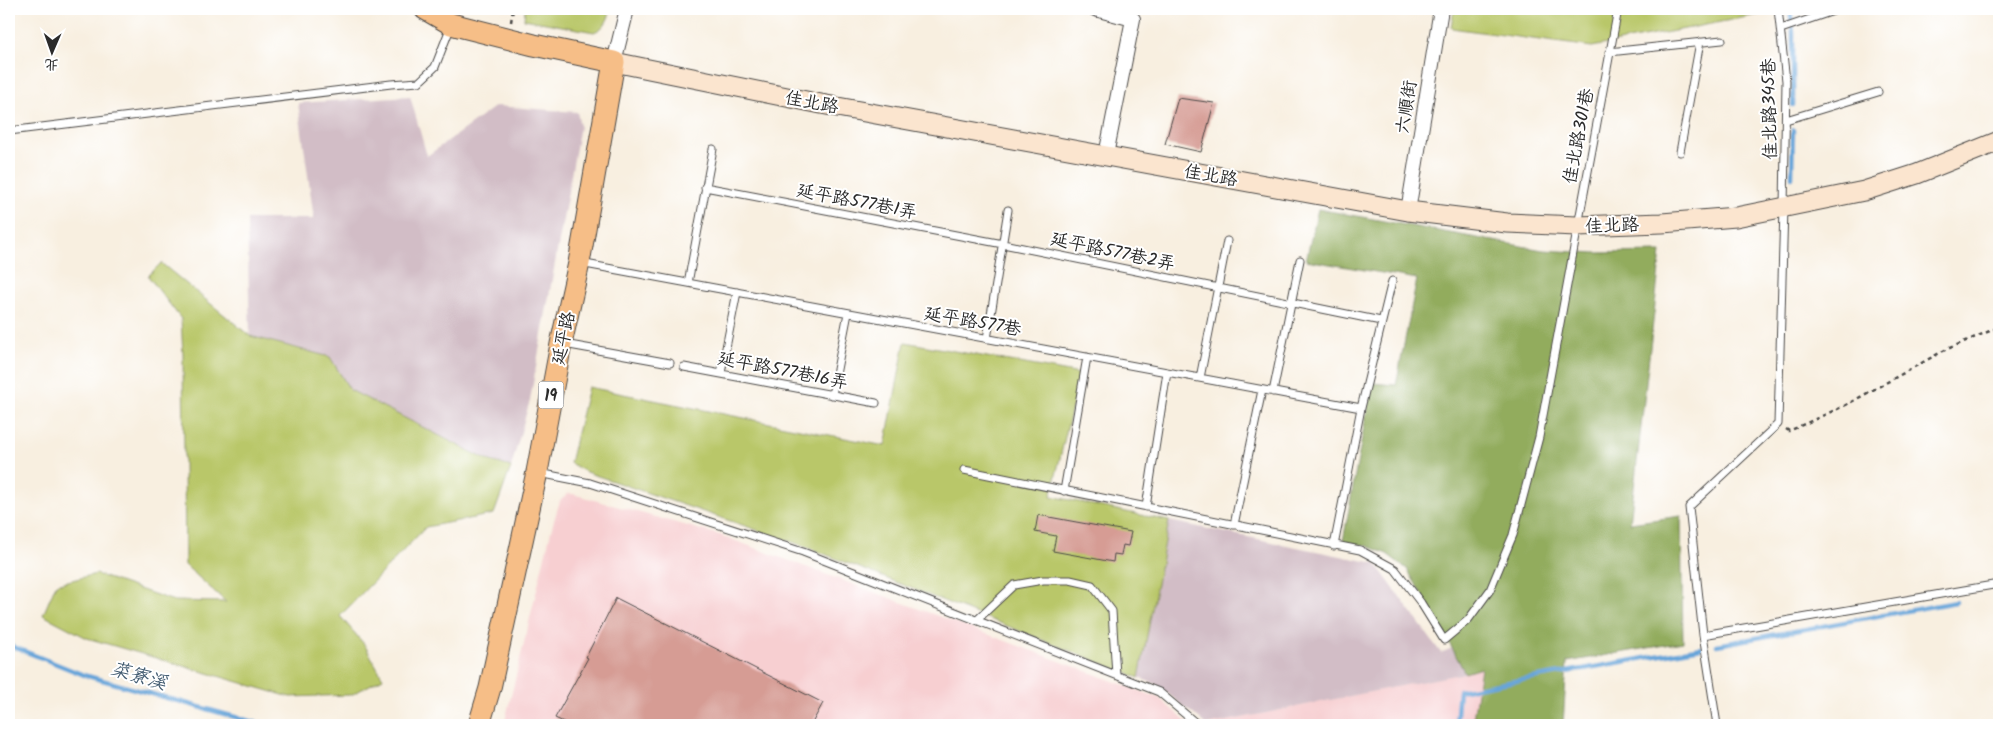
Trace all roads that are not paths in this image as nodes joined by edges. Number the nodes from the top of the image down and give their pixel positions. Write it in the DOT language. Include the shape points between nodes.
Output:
graph roads {
  1 [pos="425,9"];
  2 [pos="627,9"];
  3 [pos="1094,9"];
  4 [pos="1441,9"];
  5 [pos="1618,9"];
  6 [pos="1778,9"];
  7 [pos="1839,9"];
  8 [pos="451,24"];
  9 [pos="1781,29"];
  10 [pos="1722,40"];
  11 [pos="1700,42"];
  12 [pos="1609,52"];
  13 [pos="614,62"];
  14 [pos="1878,92"];
  15 [pos="1786,120"];
  16 [pos="9,131"];
  17 [pos="1999,141"];
  18 [pos="713,149"];
  19 [pos="1680,152"];
  20 [pos="1106,156"];
  21 [pos="706,187"];
  22 [pos="1784,208"];
  23 [pos="1008,210"];
  24 [pos="1408,211"];
  25 [pos="1577,226"];
  26 [pos="1227,241"];
  27 [pos="1003,244"];
  28 [pos="1300,260"];
  29 [pos="579,263"];
  30 [pos="1392,282"];
  31 [pos="688,283"];
  32 [pos="1217,288"];
  33 [pos="737,292"];
  34 [pos="1290,303"];
  35 [pos="848,313"];
  36 [pos="1381,322"];
  37 [pos="987,339"];
  38 [pos="561,344"];
  39 [pos="1087,357"];
  40 [pos="670,363"];
  41 [pos="684,367"];
  42 [pos="1167,372"];
  43 [pos="721,373"];
  44 [pos="1200,378"];
  45 [pos="1262,390"];
  46 [pos="1273,392"];
  47 [pos="832,395"];
  48 [pos="876,403"];
  49 [pos="1361,408"];
  50 [pos="964,470"];
  51 [pos="537,472"];
  52 [pos="1064,490"];
  53 [pos="1146,507"];
  54 [pos="1234,525"];
  55 [pos="1334,546"];
  56 [pos="1999,584"];
  57 [pos="977,620"];
  58 [pos="1703,635"];
  59 [pos="1116,675"];
  60 [pos="479,725"];
  61 [pos="1198,725"];
  62 [pos="1717,725"];
  1 -- 8 [label="main road, 佳北路"];
  2 -- 13 [label="street, 延平路"];
  3 -- 20 [label="street" via="1133,19"];
  4 -- 24 [label="street, 六順街"];
  5 -- 12 [label="lane, 佳北路301巷"];
  6 -- 9 [label="lane, 佳北路345巷"];
  7 -- 9 [label="lane"];
  8 -- 13 [label="main road, 佳北路"];
  8 -- 16 [label="lane" via="435,68 419,82"];
  9 -- 15 [label="lane, 佳北路345巷"];
  10 -- 11 [label="lane"];
  11 -- 12 [label="lane"];
  11 -- 19 [label="lane"];
  12 -- 25 [label="lane, 佳北路301巷"];
  13 -- 20 [label="street, 佳北路"];
  13 -- 29 [label="main road, 延平路 / 19"];
  14 -- 15 [label="lane"];
  15 -- 22 [label="lane, 佳北路345巷"];
  17 -- 22 [label="street, 佳北路" via="1864,191"];
  18 -- 21 [label="lane"];
  20 -- 24 [label="street, 佳北路"];
  21 -- 27 [label="lane, 延平路577巷1弄"];
  21 -- 31 [label="lane"];
  22 -- 25 [label="street, 佳北路" via="1736,217"];
  22 -- 58 [label="lane, 佳北路345巷" via="1778,424 1689,507"];
  23 -- 27 [label="lane"];
  24 -- 25 [label="street, 佳北路" via="1508,223"];
  25 -- 55 [label="lane, 佳北路301巷" via="1539,437 1513,535 1490,590 1468,620 1444,640 1395,568 1360,550"];
  26 -- 32 [label="lane"];
  27 -- 32 [label="lane, 延平路577巷2弄"];
  27 -- 37 [label="lane"];
  28 -- 34 [label="lane"];
  29 -- 31 [label="lane, 延平路577巷"];
  29 -- 38 [label="main road, 延平路 / 19"];
  30 -- 36 [label="lane"];
  31 -- 33 [label="lane, 延平路577巷"];
  32 -- 34 [label="lane, 延平路577巷2弄"];
  32 -- 44 [label="lane"];
  33 -- 35 [label="lane, 延平路577巷"];
  33 -- 43 [label="lane"];
  34 -- 36 [label="lane, 延平路577巷2弄"];
  34 -- 46 [label="lane"];
  35 -- 37 [label="lane, 延平路577巷"];
  35 -- 47 [label="lane"];
  36 -- 49 [label="lane"];
  37 -- 39 [label="lane, 延平路577巷"];
  38 -- 40 [label="lane"];
  38 -- 51 [label="main road, 延平路 / 19"];
  39 -- 42 [label="lane, 延平路577巷"];
  39 -- 52 [label="lane"];
  41 -- 43 [label="lane, 延平路577巷16弄"];
  42 -- 44 [label="lane, 延平路577巷"];
  42 -- 53 [label="lane"];
  43 -- 47 [label="lane, 延平路577巷16弄"];
  44 -- 45 [label="lane, 延平路577巷"];
  45 -- 46 [label="lane, 延平路577巷"];
  45 -- 54 [label="lane"];
  46 -- 49 [label="lane, 延平路577巷"];
  47 -- 48 [label="lane, 延平路577巷16弄"];
  49 -- 55 [label="lane"];
  50 -- 52 [label="lane"];
  51 -- 57 [label="lane" via="590,483 803,552"];
  51 -- 60 [label="main road, 延平路 / 19"];
  52 -- 53 [label="lane"];
  53 -- 54 [label="lane"];
  54 -- 55 [label="lane"];
  56 -- 58 [label="lane"];
  57 -- 59 [label="lane"];
  57 -- 59 [label="lane" via="1014,586 1052,580 1092,585 1112,611"];
  58 -- 62 [label="lane"];
  59 -- 61 [label="lane" via="1159,692"];
}
